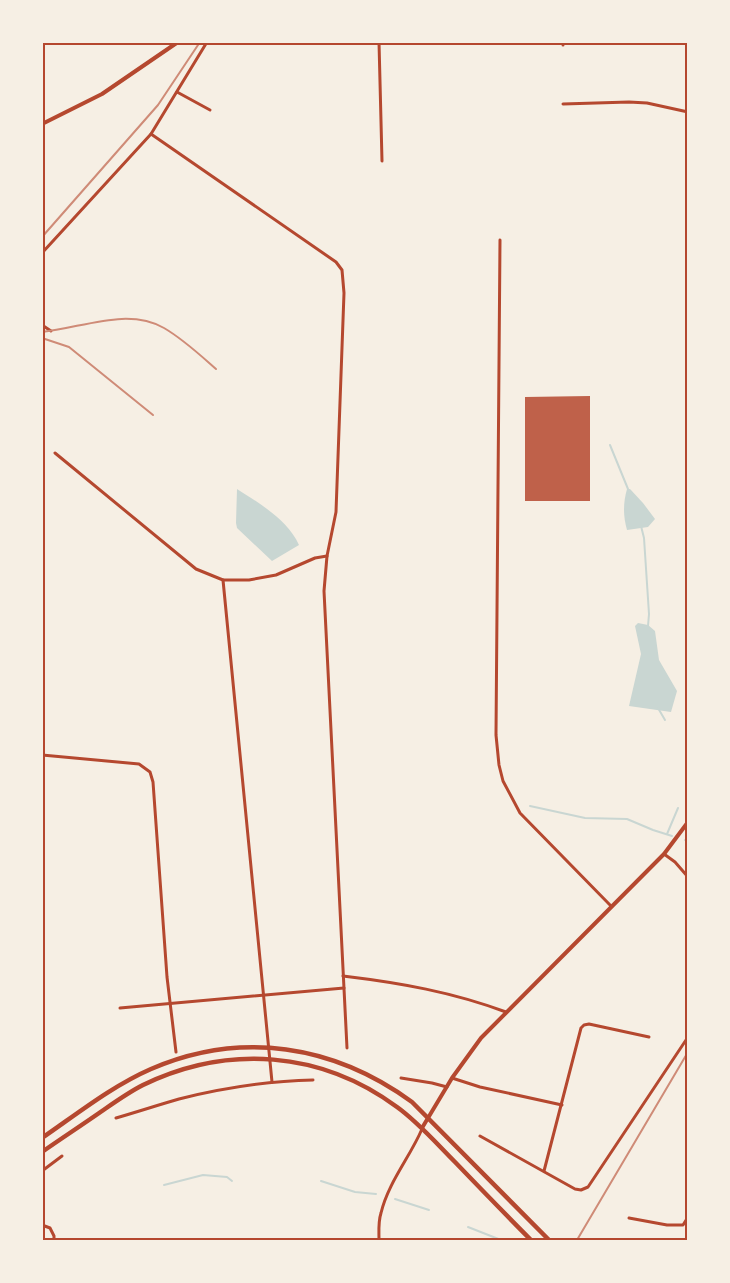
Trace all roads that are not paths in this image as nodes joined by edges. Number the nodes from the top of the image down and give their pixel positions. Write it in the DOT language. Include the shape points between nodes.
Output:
graph roads {
  1 [pos="178,42"];
  2 [pos="207,42"];
  3 [pos="379,42"];
  4 [pos="177,92"];
  5 [pos="563,104"];
  6 [pos="210,110"];
  7 [pos="688,112"];
  8 [pos="42,124"];
  9 [pos="151,134"];
  10 [pos="382,161"];
  11 [pos="500,240"];
  12 [pos="42,252"];
  13 [pos="42,324"];
  14 [pos="51,331"];
  15 [pos="55,454"];
  16 [pos="327,556"];
  17 [pos="224,580"];
  18 [pos="42,755"];
  19 [pos="688,822"];
  20 [pos="664,854"];
  21 [pos="688,877"];
  22 [pos="611,906"];
  23 [pos="344,976"];
  24 [pos="344,988"];
  25 [pos="264,994"];
  26 [pos="170,1003"];
  27 [pos="120,1008"];
  28 [pos="506,1012"];
  29 [pos="649,1037"];
  30 [pos="688,1037"];
  31 [pos="269,1047"];
  32 [pos="347,1048"];
  33 [pos="176,1052"];
  34 [pos="270,1058"];
  35 [pos="401,1078"];
  36 [pos="452,1078"];
  37 [pos="313,1080"];
  38 [pos="272,1082"];
  39 [pos="446,1087"];
  40 [pos="562,1105"];
  41 [pos="116,1118"];
  42 [pos="428,1118"];
  43 [pos="422,1128"];
  44 [pos="480,1136"];
  45 [pos="42,1138"];
  46 [pos="42,1152"];
  47 [pos="62,1156"];
  48 [pos="42,1171"];
  49 [pos="544,1171"];
  50 [pos="688,1217"];
  51 [pos="629,1218"];
  52 [pos="42,1225"];
  53 [pos="54,1240"];
  54 [pos="379,1240"];
  55 [pos="531,1240"];
  56 [pos="549,1240"];
  1 -- 8 [label="street" via="102,94"];
  2 -- 4 [label="street"];
  3 -- 10 [label="street"];
  4 -- 6 [label="street"];
  4 -- 9 [label="street"];
  5 -- 7 [label="street" via="647,103"];
  9 -- 12 [label="street"];
  9 -- 16 [label="street" via="336,262 342,270 344,293 336,512"];
  11 -- 22 [label="street" via="496,736 499,765 507,790 520,813"];
  13 -- 14 [label="street"];
  15 -- 17 [label="street" via="196,569"];
  16 -- 17 [label="street" via="276,575"];
  16 -- 23 [label="street" via="324,591"];
  17 -- 25 [label="street"];
  18 -- 26 [label="street" via="139,764 150,772"];
  19 -- 20 [label="street"];
  20 -- 21 [label="street"];
  20 -- 22 [label="street"];
  22 -- 28 [label="street"];
  23 -- 24 [label="street"];
  23 -- 28 [label="street" via="426,988"];
  24 -- 25 [label="street"];
  24 -- 32 [label="street"];
  25 -- 26 [label="street"];
  25 -- 31 [label="street"];
  26 -- 27 [label="street"];
  26 -- 33 [label="street"];
  28 -- 36 [label="street" via="481,1038"];
  29 -- 40 [label="street" via="584,1025"];
  30 -- 49 [label="street" via="588,1187 575,1188"];
  31 -- 34 [label="street"];
  31 -- 42 [label="main road" via="324,1057 365,1072 389,1085"];
  31 -- 45 [label="main road" via="206,1051 150,1070 122,1084"];
  34 -- 38 [label="street"];
  34 -- 43 [label="main road" via="324,1069 353,1080 399,1108"];
  34 -- 46 [label="main road" via="231,1059 174,1071 124,1096"];
  35 -- 39 [label="street"];
  36 -- 39 [label="street"];
  36 -- 40 [label="street"];
  37 -- 38 [label="street"];
  38 -- 41 [label="street" via="181,1099"];
  39 -- 42 [label="street"];
  40 -- 49 [label="street"];
  42 -- 43 [label="street"];
  42 -- 56 [label="main road"];
  43 -- 54 [label="street" via="384,1203"];
  43 -- 55 [label="main road"];
  44 -- 49 [label="street"];
  47 -- 48 [label="street"];
  50 -- 51 [label="street" via="683,1225"];
  52 -- 53 [label="street" via="50,1228"];
}
